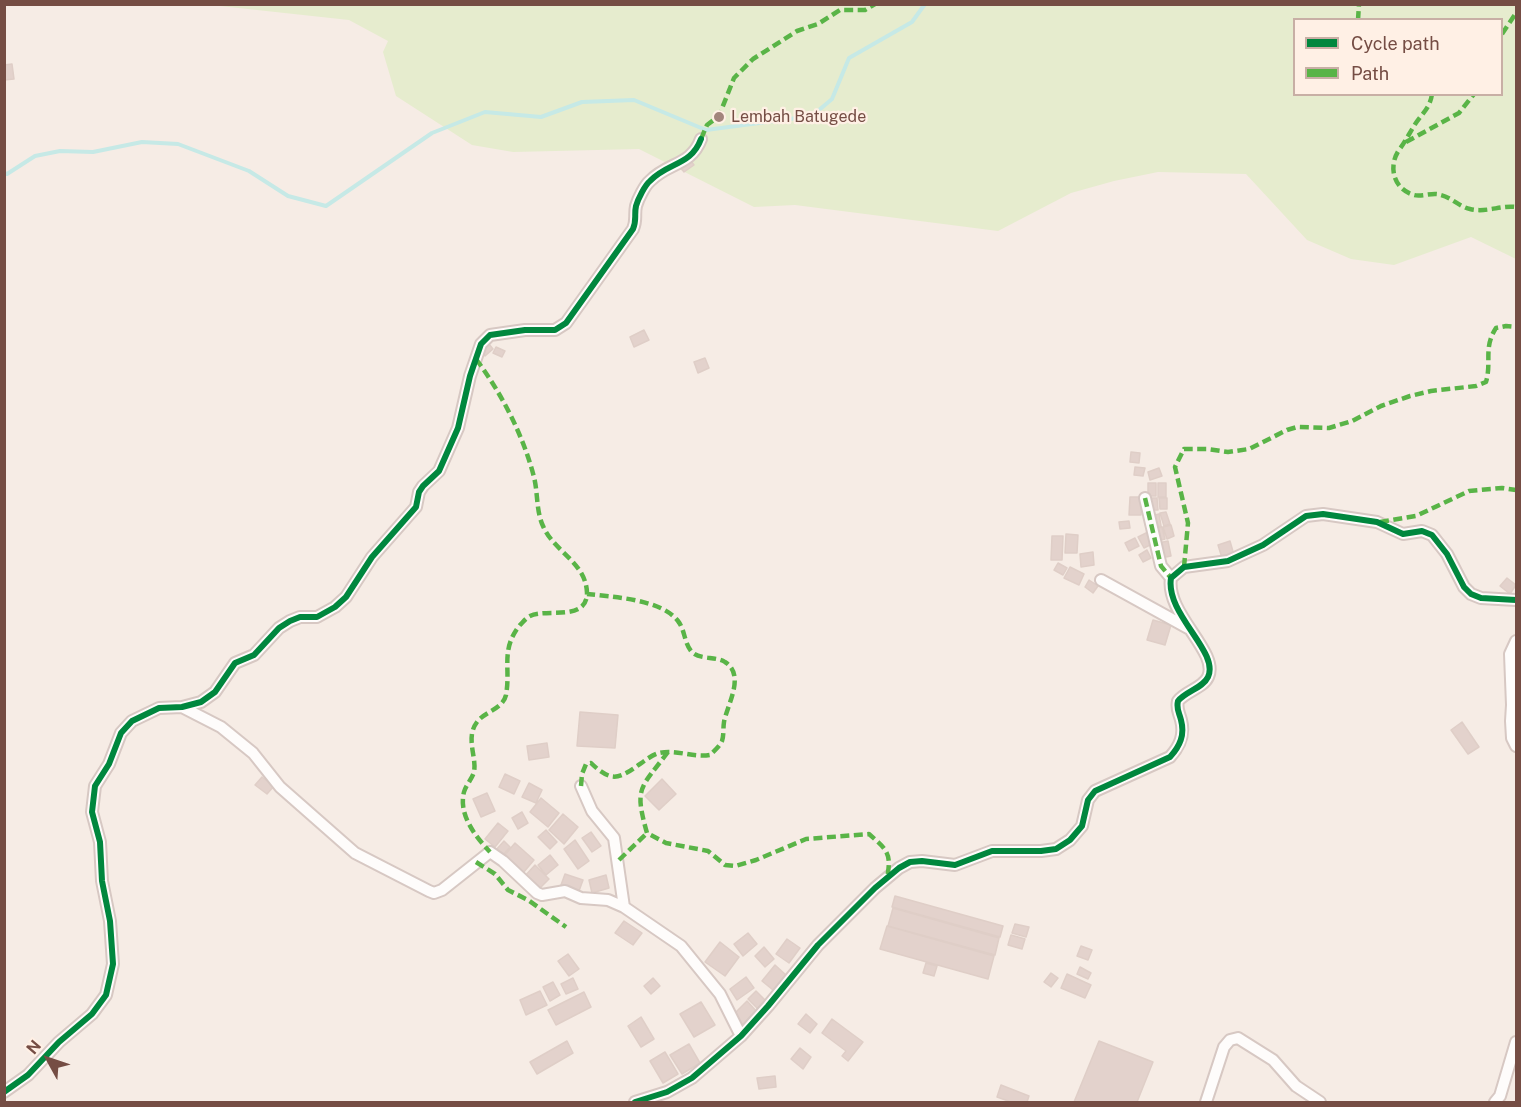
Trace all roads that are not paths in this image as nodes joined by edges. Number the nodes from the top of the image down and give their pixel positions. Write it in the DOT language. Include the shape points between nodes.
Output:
graph roads {
  1 [pos="701,139"];
  2 [pos="1145,498"];
  3 [pos="1171,578"];
  4 [pos="1101,580"];
  5 [pos="1516,600"];
  6 [pos="1188,628"];
  7 [pos="1516,641"];
  8 [pos="182,707"];
  9 [pos="1516,746"];
  10 [pos="581,786"];
  11 [pos="624,907"];
  12 [pos="741,1036"];
  13 [pos="1516,1042"];
  14 [pos="4,1092"];
  15 [pos="635,1102"];
  16 [pos="1206,1102"];
  17 [pos="1320,1102"];
  18 [pos="1495,1102"];
  1 -- 8 [label="street" via="688,159 649,181 636,206 633,229 566,323 555,330 490,335 481,344 456,434 439,471 423,486 416,507 372,557 346,597 326,613 300,617 279,628 254,655 235,663 215,692 201,702"];
  2 -- 3 [label="street" via="1161,566"];
  3 -- 5 [label="street" via="1184,567 1228,561 1263,545 1306,516 1323,514 1377,522 1404,534 1422,531 1432,535 1471,594"];
  3 -- 6 [label="street" via="1171,593"];
  4 -- 6 [label="street"];
  6 -- 12 [label="street" via="1207,655 1209,672 1206,680 1178,701 1183,728 1177,749 1170,757 1095,790 1088,800 1082,826 1056,849 992,851 955,865 922,861 899,868 818,945"];
  7 -- 9 [label="street" via="1510,654 1512,738"];
  8 -- 11 [label="street" via="221,727 254,753 280,786 355,853 429,891 442,890 490,852 537,893 565,891"];
  8 -- 14 [label="street" via="159,708 132,721 121,733 95,786 92,812 100,842 110,921 112,964 106,995 92,1014 58,1042 28,1075"];
  10 -- 11 [label="street" via="592,811 614,838"];
  11 -- 12 [label="street" via="681,946 720,994"];
  12 -- 15 [label="street" via="692,1078 667,1092"];
  13 -- 18 [label="street"];
  16 -- 17 [label="street" via="1224,1047 1238,1038 1273,1060 1296,1086"];
}
